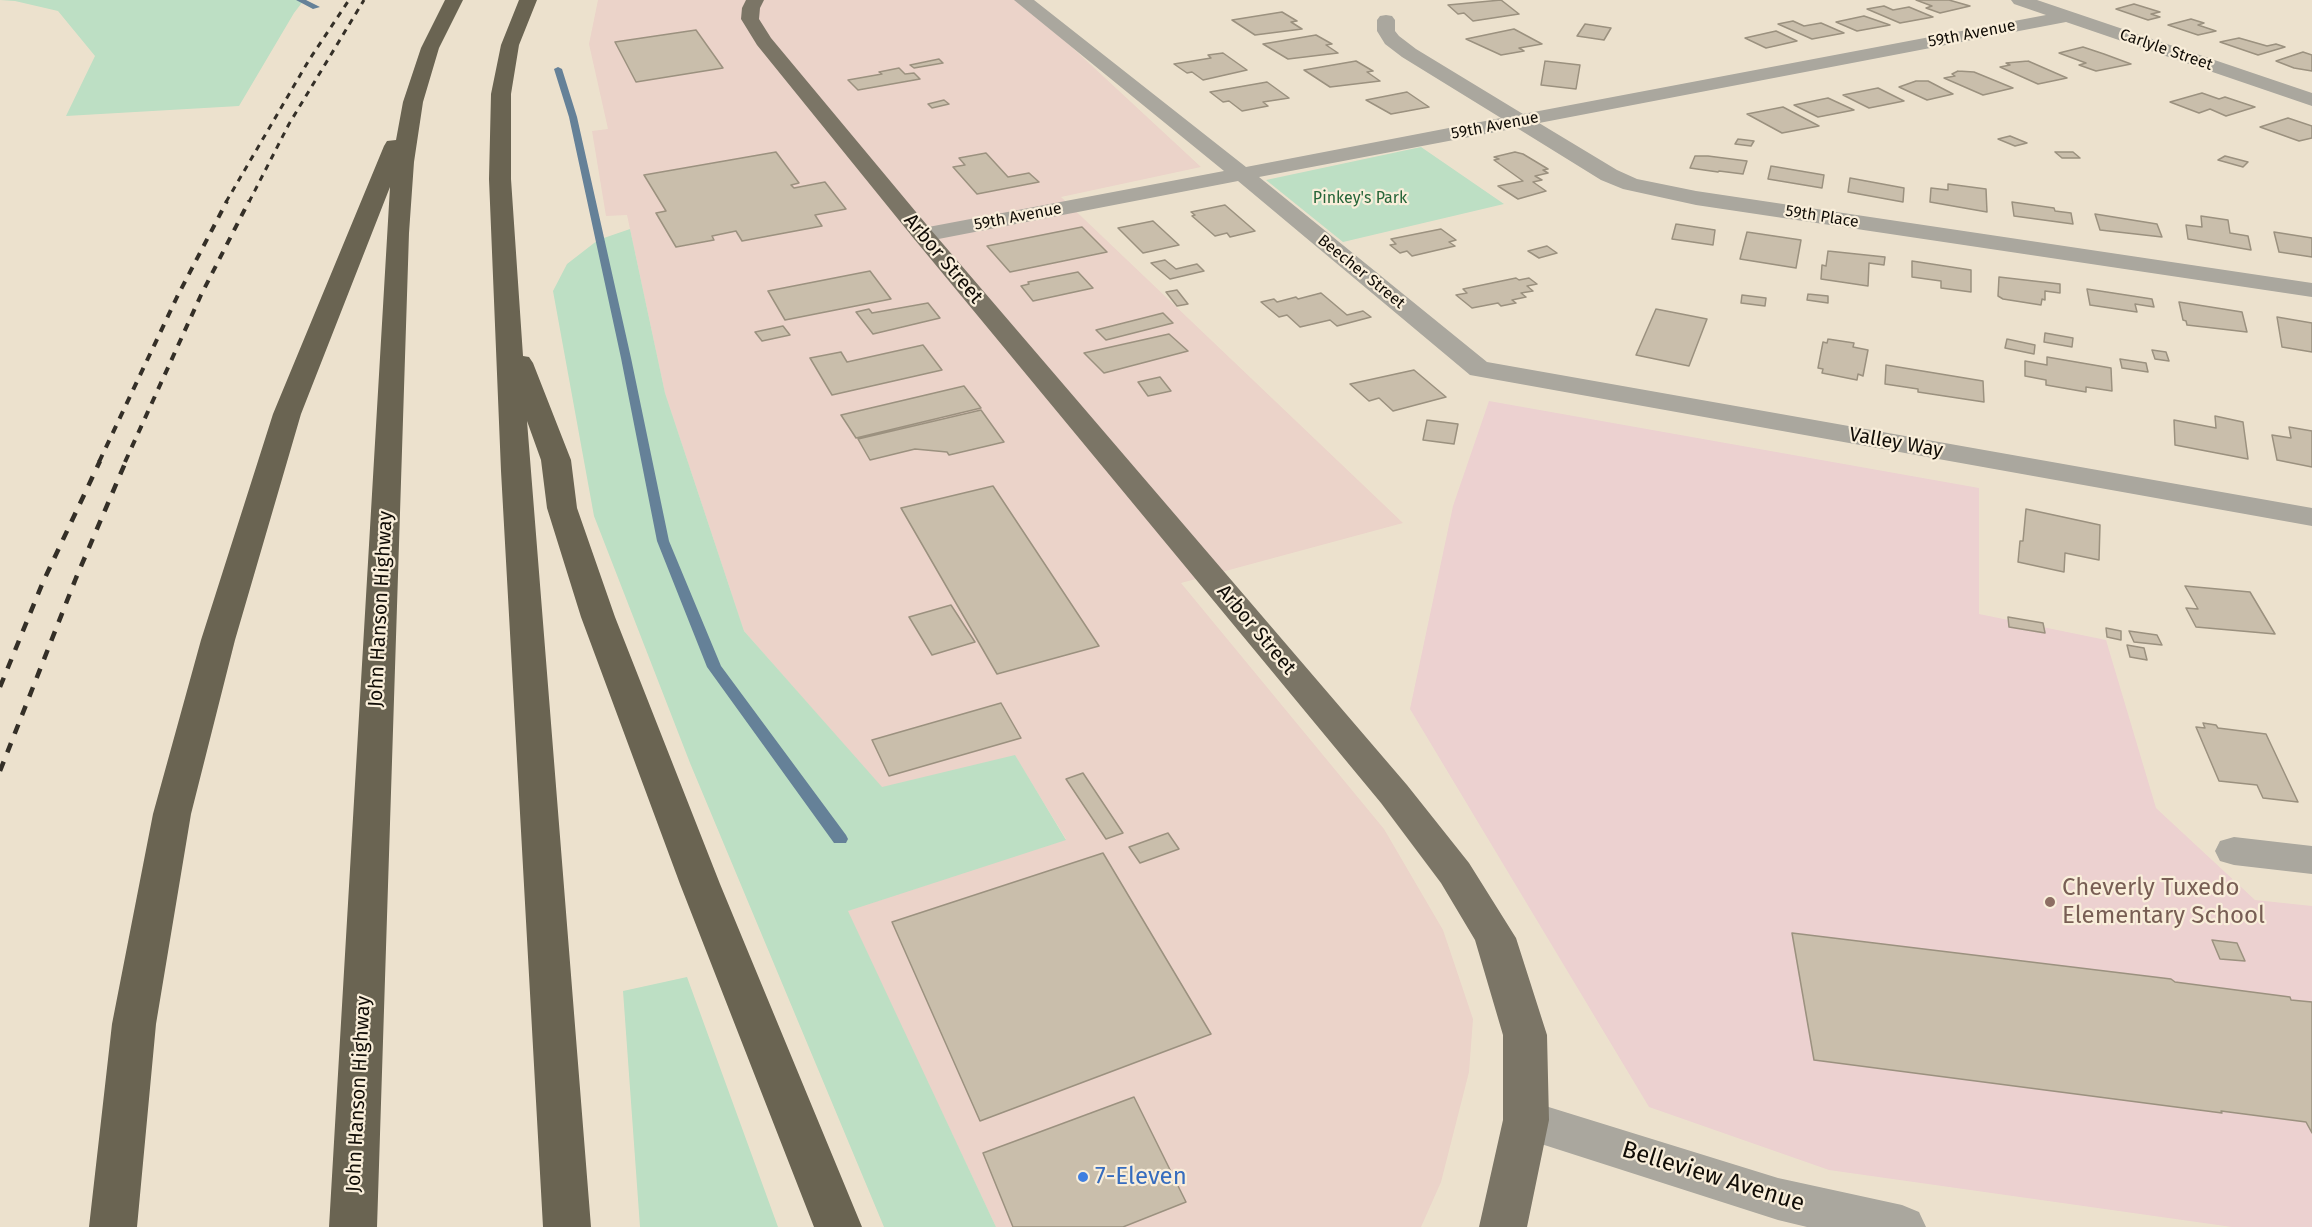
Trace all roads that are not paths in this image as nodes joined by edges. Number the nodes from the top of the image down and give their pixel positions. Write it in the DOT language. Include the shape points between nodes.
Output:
graph roads {
  1 [pos="454,0"];
  2 [pos="528,0"];
  3 [pos="755,0"];
  4 [pos="1023,0"];
  5 [pos="2020,0"];
  6 [pos="2067,16"];
  7 [pos="1386,20"];
  8 [pos="2312,100"];
  9 [pos="413,102"];
  10 [pos="1521,121"];
  11 [pos="1242,174"];
  12 [pos="923,235"];
  13 [pos="2312,290"];
  14 [pos="508,329"];
  15 [pos="1479,369"];
  16 [pos="2309,520"];
  17 [pos="2234,851"];
  18 [pos="2312,860"];
  19 [pos="1526,1119"];
  20 [pos="113,1227"];
  21 [pos="353,1227"];
  22 [pos="567,1227"];
  23 [pos="838,1227"];
  24 [pos="1503,1227"];
  25 [pos="1902,1227"];
  1 -- 9 [label="highway, John Hanson Highway" via="430,48"];
  2 -- 14 [label="highway" via="510,45 501,94 500,179"];
  3 -- 12 [label="main road, Arbor Street" via="751,8 753,25"];
  4 -- 11 [label="street, Beecher Street"];
  5 -- 6 [label="street, Carlyle Street"];
  6 -- 8 [label="street, Carlyle Street"];
  6 -- 10 [label="street, 59th Avenue"];
  7 -- 10 [label="street, 59th Place" via="1386,31 1392,40 1409,53"];
  9 -- 20 [label="highway" via="287,414 218,640 172,814 138,1001"];
  9 -- 21 [label="highway, John Hanson Highway" via="397,233"];
  10 -- 11 [label="street, 59th Avenue"];
  10 -- 13 [label="street, 59th Place" via="1609,175 1647,188"];
  11 -- 12 [label="street, 59th Avenue"];
  11 -- 15 [label="street, Beecher Street"];
  12 -- 19 [label="main road, Arbor Street" via="1394,794 1455,873 1495,938 1509,980 1524,1035"];
  14 -- 22 [label="highway"];
  14 -- 23 [label="highway" via="556,460 562,508 598,617"];
  15 -- 16 [label="street, Valley Way"];
  17 -- 18 [label="street"];
  19 -- 24 [label="main road, Arbor Street"];
  19 -- 25 [label="street, Belleview Avenue" via="1778,1199"];
}
